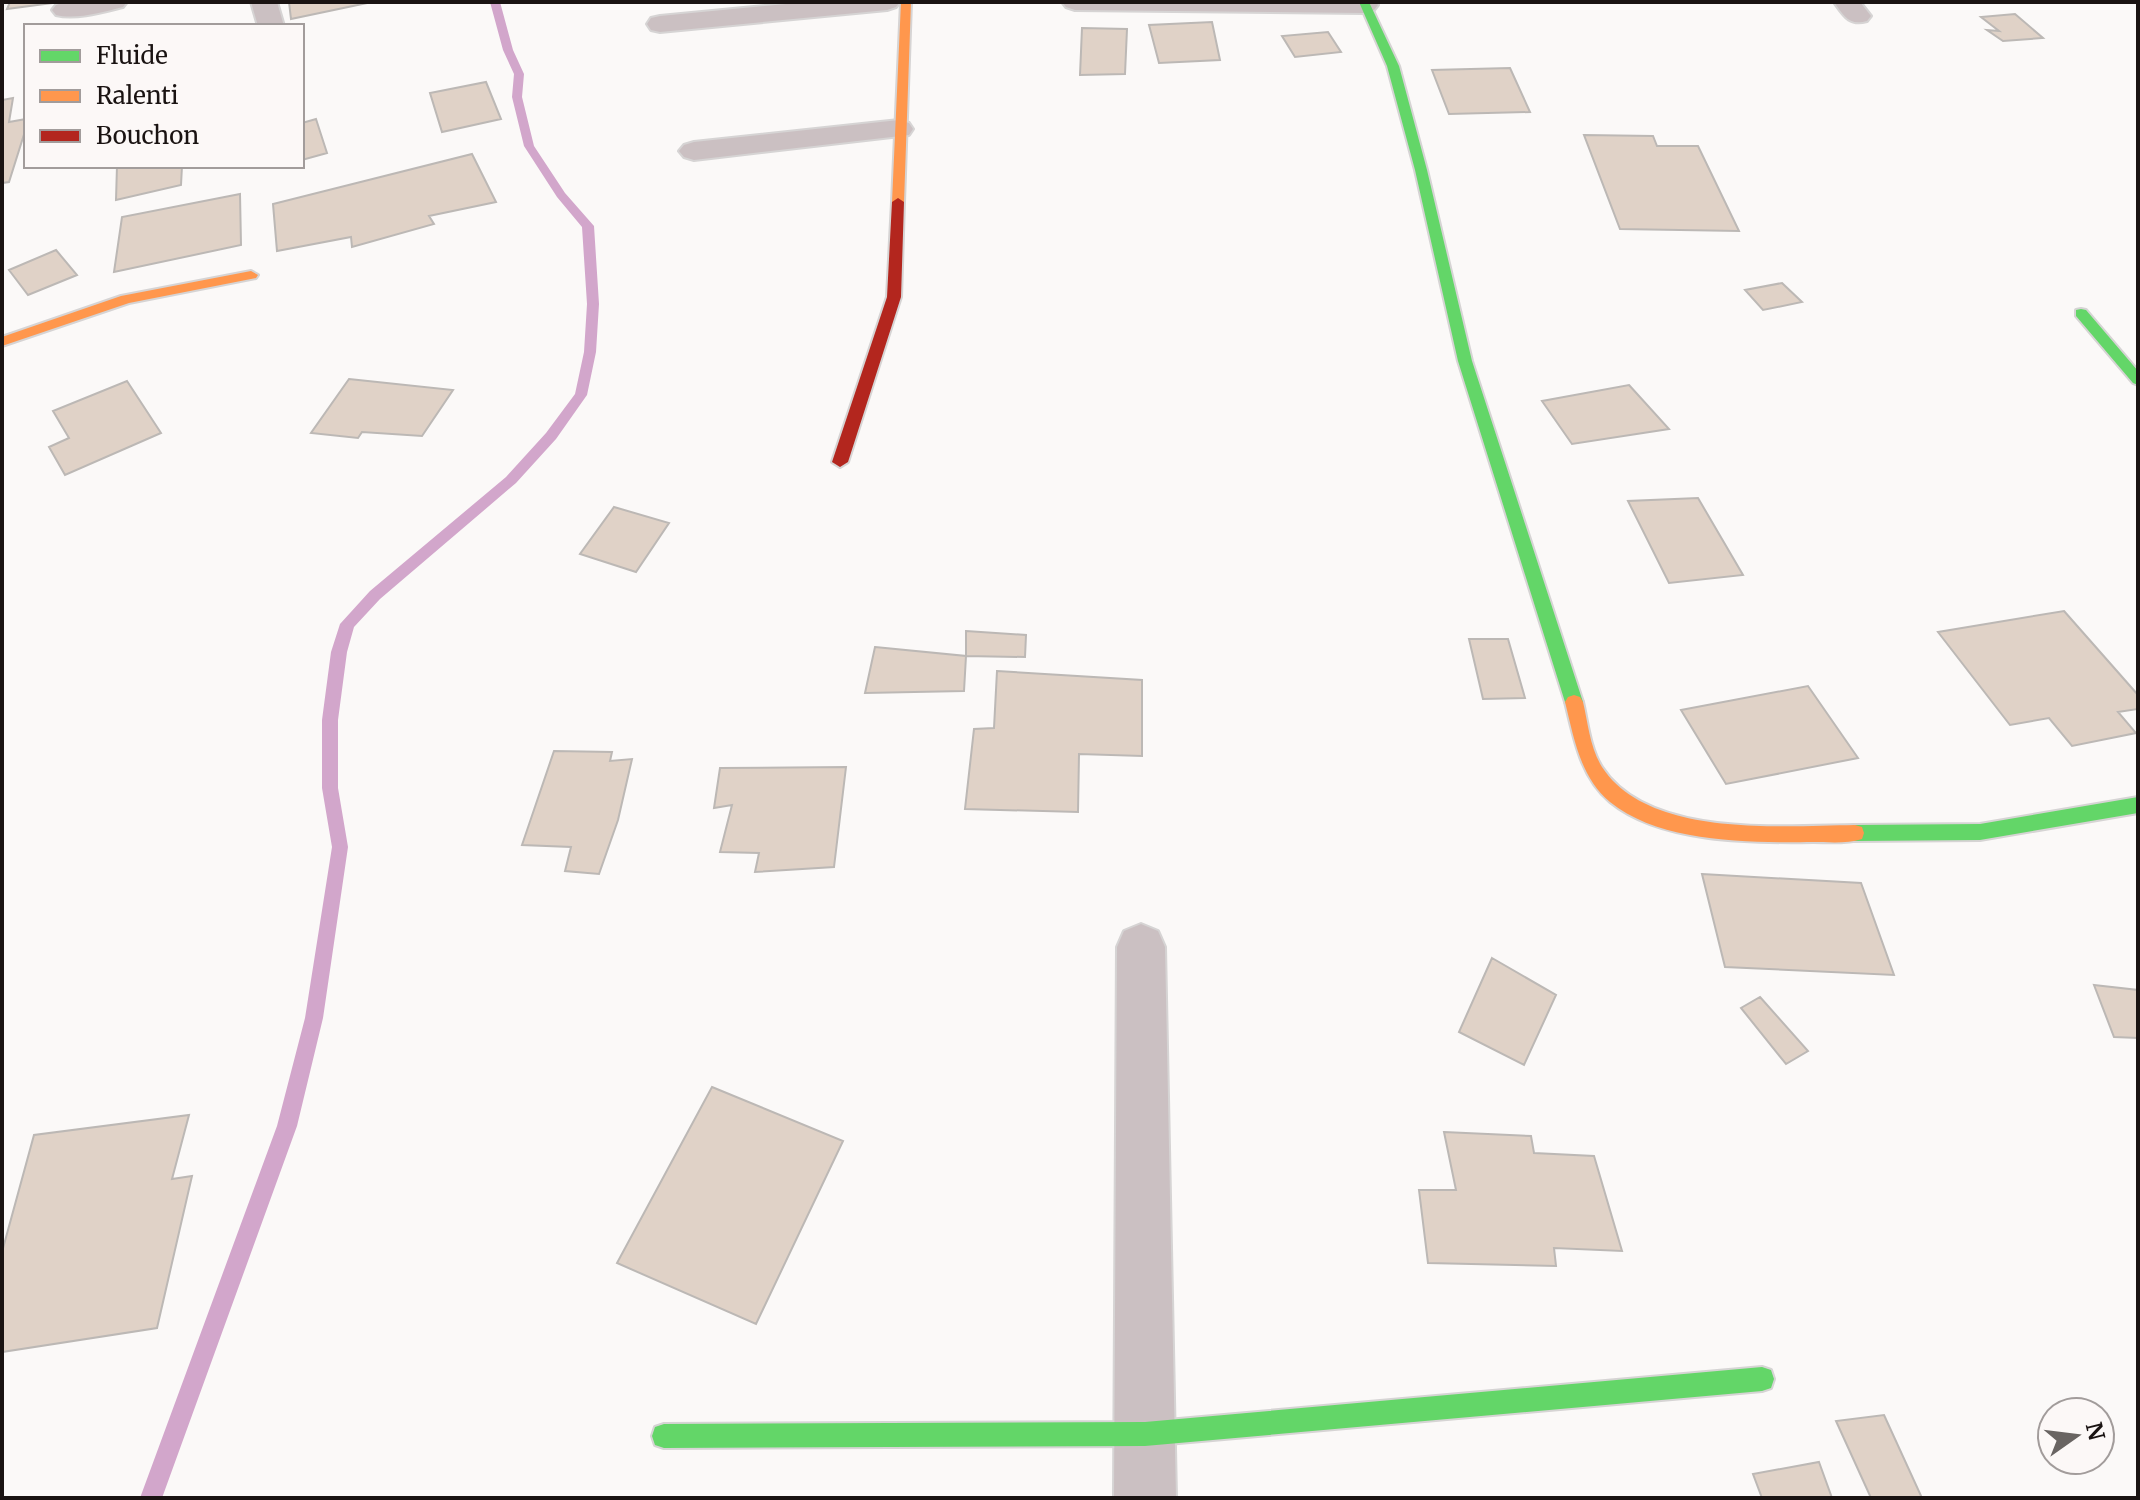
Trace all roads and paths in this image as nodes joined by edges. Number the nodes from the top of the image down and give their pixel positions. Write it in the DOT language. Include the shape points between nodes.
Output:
graph roads {
  1 [pos="114,2"];
  2 [pos="264,2"];
  3 [pos="887,2"];
  4 [pos="906,2"];
  5 [pos="1075,2"];
  6 [pos="1364,4"];
  7 [pos="65,10"];
  8 [pos="270,24"];
  9 [pos="660,24"];
  10 [pos="899,129"];
  11 [pos="694,151"];
  12 [pos="251,275"];
  13 [pos="2081,313"];
  14 [pos="2,342"];
  15 [pos="2138,380"];
  16 [pos="840,462"];
  17 [pos="2138,805"];
  18 [pos="1141,947"];
  19 [pos="1762,1379"];
  20 [pos="1145,1434"];
  21 [pos="664,1436"];
  22 [pos="1145,1498"];
  1 -- 7 [label="street"];
  2 -- 8 [label="street"];
  3 -- 9 [label="street"];
  4 -- 10 [label="street"];
  5 -- 6 [label="street"];
  6 -- 17 [label="street" via="1393,66 1465,361 1596,773 1629,807 1678,824 1749,834 1980,832"];
  10 -- 11 [label="street"];
  10 -- 16 [label="street" via="894,297"];
  12 -- 14 [label="street" via="126,299"];
  13 -- 15 [label="street"];
  18 -- 20 [label="street"];
  19 -- 20 [label="street"];
  20 -- 21 [label="street"];
  20 -- 22 [label="street"];
}
